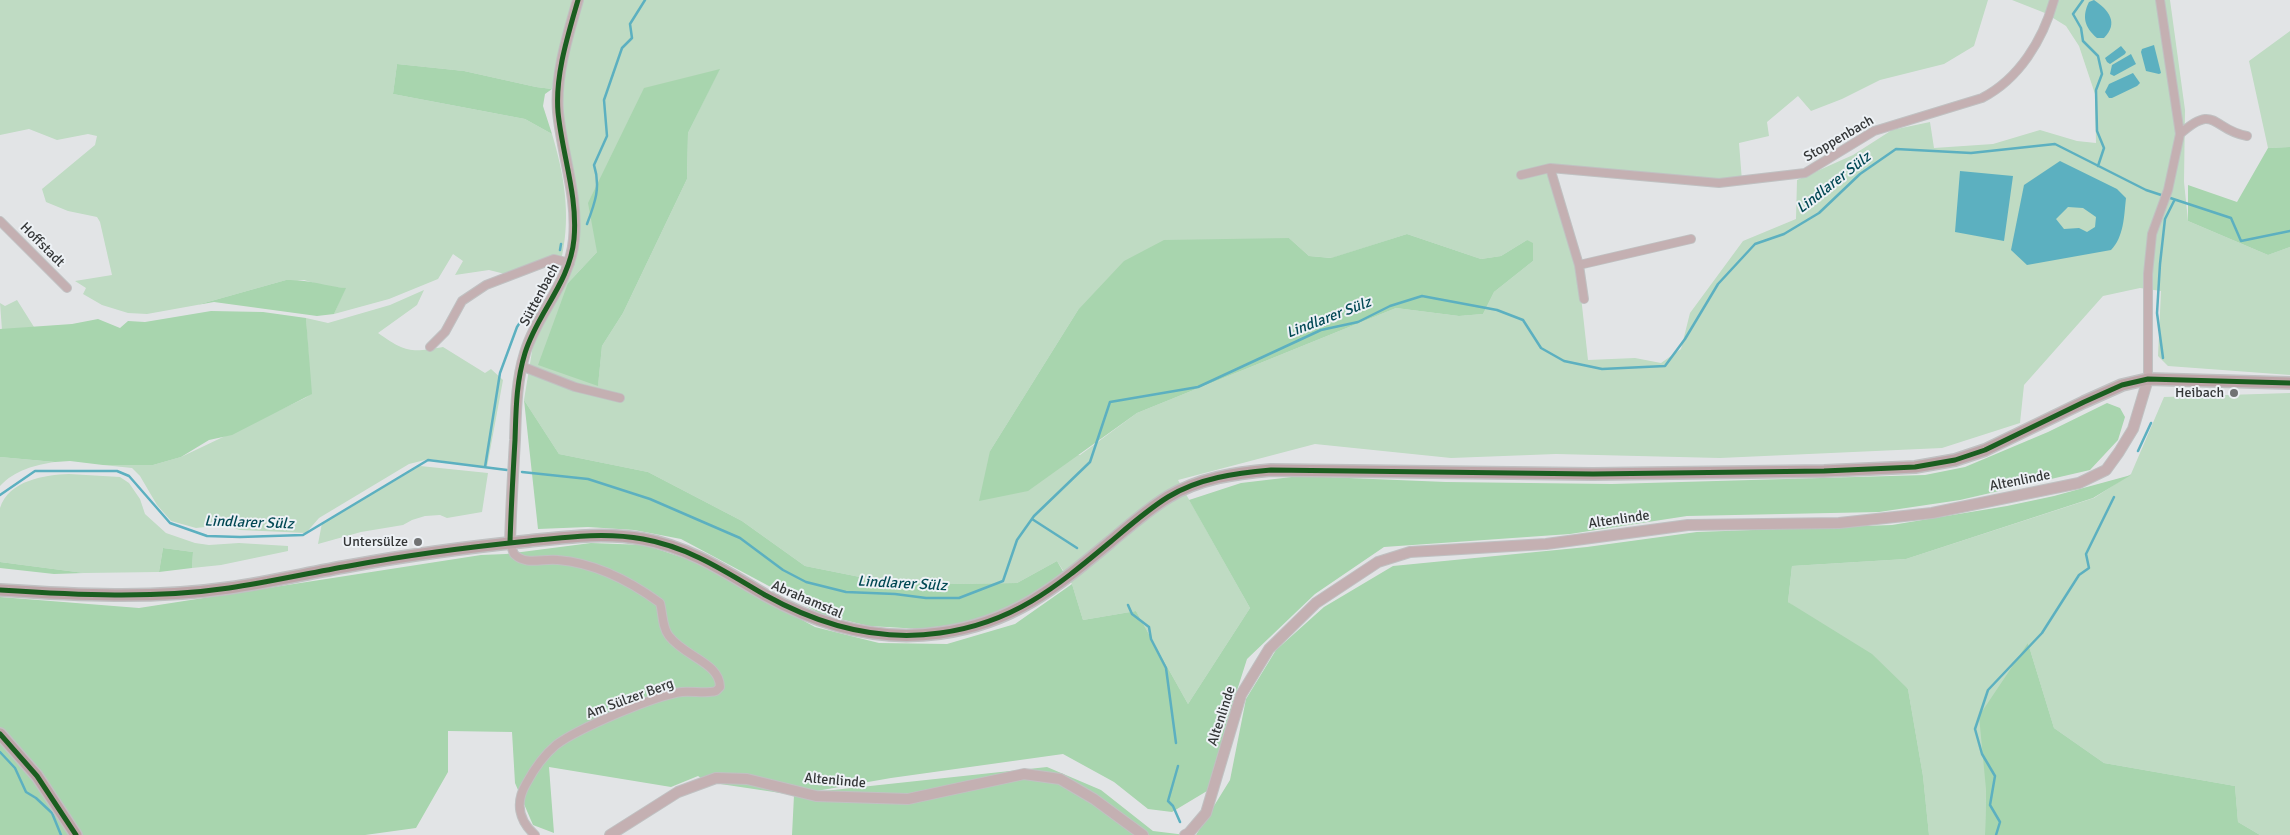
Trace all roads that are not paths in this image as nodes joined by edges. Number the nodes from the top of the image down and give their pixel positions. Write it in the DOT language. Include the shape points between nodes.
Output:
graph roads {
  1 [pos="578,0"];
  2 [pos="2054,0"];
  3 [pos="2160,0"];
  4 [pos="2180,134"];
  5 [pos="2248,136"];
  6 [pos="1550,168"];
  7 [pos="1521,175"];
  8 [pos="0,221"];
  9 [pos="1691,239"];
  10 [pos="570,263"];
  11 [pos="1579,266"];
  12 [pos="66,288"];
  13 [pos="1584,299"];
  14 [pos="430,347"];
  15 [pos="521,366"];
  16 [pos="2148,379"];
  17 [pos="2290,383"];
  18 [pos="620,398"];
  19 [pos="510,542"];
  20 [pos="0,590"];
  21 [pos="0,734"];
  22 [pos="76,835"];
  23 [pos="535,835"];
  24 [pos="610,835"];
  25 [pos="1142,835"];
  26 [pos="1185,835"];
  1 -- 10 [label="street, Süttenbach" via="561,67 558,96 574,216"];
  2 -- 6 [label="street, Stoppenbach" via="2049,19 2024,63 1998,90 1982,98 1874,131 1805,173 1719,183"];
  3 -- 4 [label="street"];
  4 -- 5 [label="street" via="2194,121 2206,118 2234,134"];
  4 -- 16 [label="street" via="2168,190 2152,234 2148,274"];
  6 -- 7 [label="street, Stoppenbach"];
  6 -- 11 [label="street"];
  8 -- 12 [label="street, Hoffstadt"];
  9 -- 11 [label="street"];
  10 -- 14 [label="street, Süttenbach" via="554,259 486,285 462,302 444,332"];
  10 -- 15 [label="street, Süttenbach" via="534,330"];
  11 -- 13 [label="street"];
  15 -- 18 [label="street" via="575,387"];
  15 -- 19 [label="street, Süttenbach"];
  16 -- 17 [label="main road, Abrahamstal"];
  16 -- 19 [label="main road, Abrahamstal" via="2084,402 1985,450 1955,460 1914,467 1593,474 1271,470 1236,473 1200,482 1168,497 1030,604 998,620 933,634 881,634 824,622 772,598 708,561 650,540 603,534"];
  16 -- 26 [label="street, Altenlinde" via="2133,429 2120,452 2106,470 2079,483 1932,512 1849,522 1688,525 1546,544 1410,552 1378,562 1316,603 1269,649 1240,695 1206,813"];
  19 -- 20 [label="main road, Abrahamstal" via="188,593 73,594"];
  19 -- 23 [label="street, Am Sülzer Berg" via="514,554 523,560 578,563 625,581 660,602 669,636 681,649 717,672 720,680 716,691 682,692 660,698 585,729 556,746 528,780 519,798 525,826"];
  21 -- 22 [label="main road" via="42,784"];
  24 -- 25 [label="street, Altenlinde" via="678,792 716,778 747,779 816,796 908,799 1024,774 1060,779 1094,799"];
}
